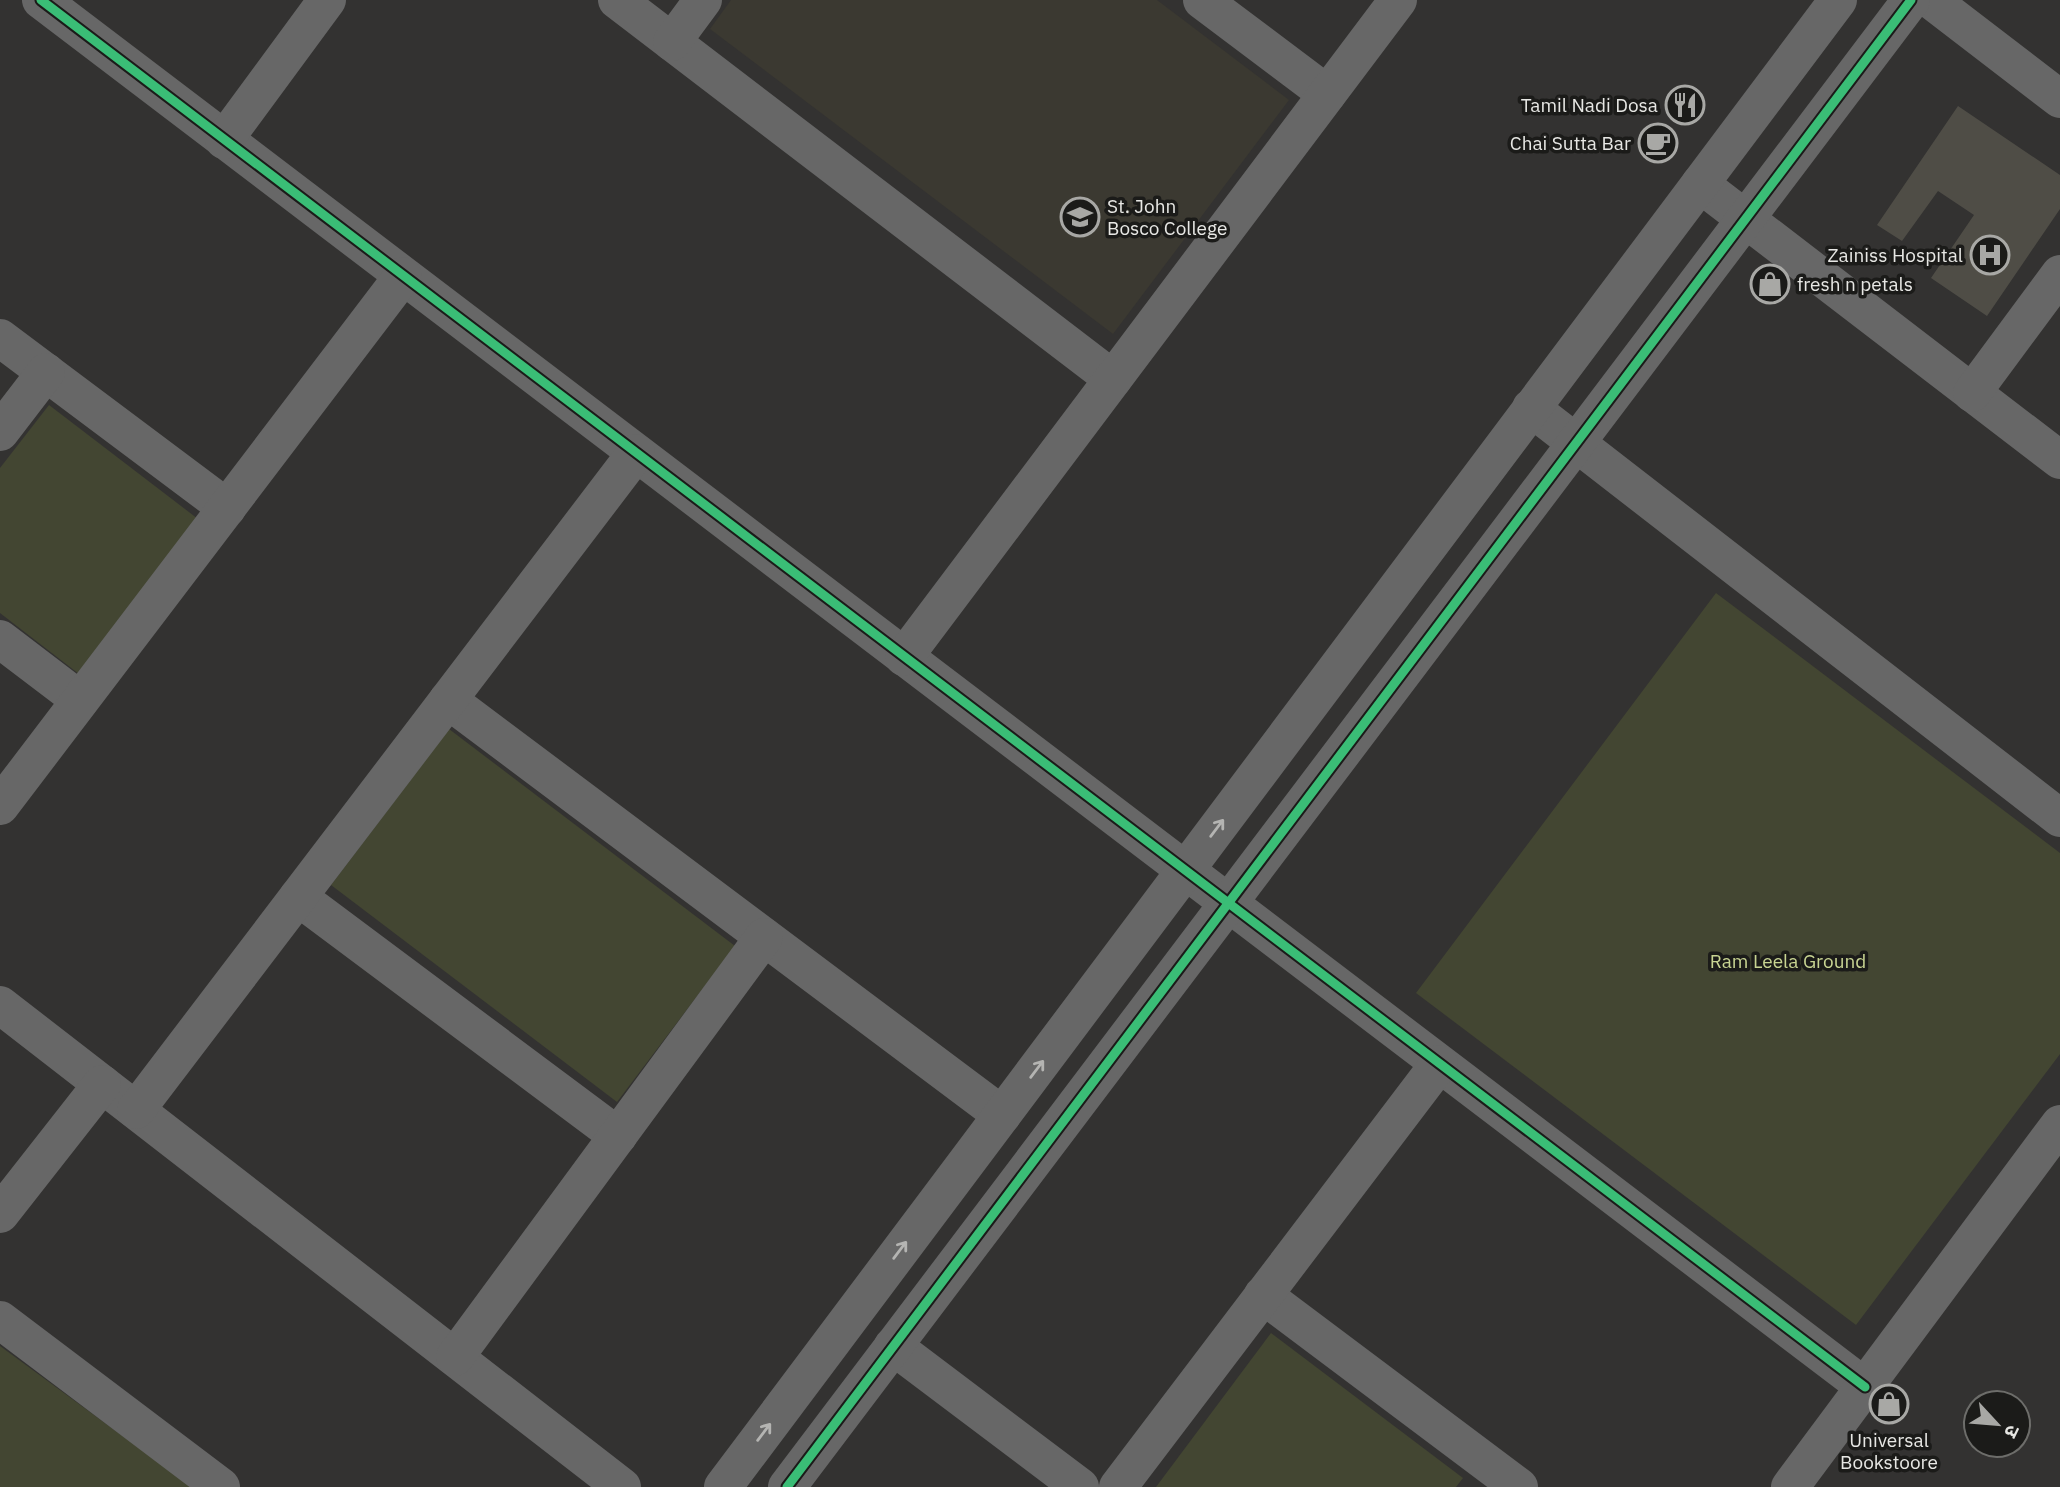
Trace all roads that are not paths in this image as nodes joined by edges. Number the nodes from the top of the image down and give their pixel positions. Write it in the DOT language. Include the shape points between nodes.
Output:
graph roads {
  1 [pos="41,0"];
  2 [pos="327,0"];
  3 [pos="617,0"];
  4 [pos="702,0"];
  5 [pos="1202,0"];
  6 [pos="1398,0"];
  7 [pos="1838,0"];
  8 [pos="1911,0"];
  9 [pos="1931,0"];
  10 [pos="672,42"];
  11 [pos="1327,94"];
  12 [pos="2060,99"];
  13 [pos="225,140"];
  14 [pos="1700,184"];
  15 [pos="1745,219"];
  16 [pos="2060,274"];
  17 [pos="403,276"];
  18 [pos="0,338"];
  19 [pos="46,372"];
  20 [pos="1113,379"];
  21 [pos="1972,393"];
  22 [pos="1531,408"];
  23 [pos="0,432"];
  24 [pos="1576,443"];
  25 [pos="636,453"];
  26 [pos="2060,460"];
  27 [pos="227,508"];
  28 [pos="0,639"];
  29 [pos="904,657"];
  30 [pos="80,700"];
  31 [pos="448,700"];
  32 [pos="0,806"];
  33 [pos="2060,818"];
  34 [pos="1185,870"];
  35 [pos="298,897"];
  36 [pos="1228,903"];
  37 [pos="764,937"];
  38 [pos="0,1005"];
  39 [pos="1439,1064"];
  40 [pos="102,1084"];
  41 [pos="136,1110"];
  42 [pos="1002,1115"];
  43 [pos="618,1136"];
  44 [pos="2054,1144"];
  45 [pos="0,1214"];
  46 [pos="1263,1295"];
  47 [pos="0,1320"];
  48 [pos="893,1346"];
  49 [pos="455,1357"];
  50 [pos="1865,1387"];
  51 [pos="1499,1481"];
  52 [pos="221,1487"];
  53 [pos="622,1487"];
  54 [pos="723,1487"];
  55 [pos="787,1487"];
  56 [pos="1080,1487"];
  57 [pos="1118,1487"];
  58 [pos="1790,1487"];
  1 -- 13 [label="street"];
  2 -- 13 [label="street"];
  3 -- 10 [label="street"];
  4 -- 10 [label="street"];
  5 -- 11 [label="street"];
  6 -- 11 [label="street"];
  7 -- 14 [label="street"];
  8 -- 15 [label="street"];
  9 -- 12 [label="street"];
  10 -- 20 [label="street"];
  11 -- 20 [label="street"];
  13 -- 17 [label="street"];
  14 -- 15 [label="street"];
  14 -- 22 [label="street"];
  15 -- 21 [label="street"];
  15 -- 24 [label="street"];
  16 -- 21 [label="street"];
  17 -- 25 [label="street"];
  17 -- 27 [label="street"];
  18 -- 19 [label="street"];
  19 -- 23 [label="street"];
  19 -- 27 [label="street"];
  20 -- 29 [label="street"];
  21 -- 26 [label="street"];
  22 -- 24 [label="street"];
  34 -- 22 [label="street, one-way"];
  24 -- 33 [label="street"];
  24 -- 36 [label="street"];
  25 -- 29 [label="street"];
  25 -- 31 [label="street"];
  27 -- 30 [label="street"];
  28 -- 30 [label="street"];
  29 -- 34 [label="street"];
  30 -- 32 [label="street"];
  31 -- 35 [label="street"];
  31 -- 37 [label="street"];
  34 -- 36 [label="street"];
  42 -- 34 [label="street, one-way"];
  35 -- 41 [label="street"];
  35 -- 43 [label="street"];
  36 -- 39 [label="street"];
  36 -- 48 [label="street"];
  37 -- 42 [label="street"];
  37 -- 43 [label="street"];
  38 -- 40 [label="street"];
  39 -- 46 [label="street"];
  39 -- 50 [label="street"];
  40 -- 41 [label="street"];
  40 -- 45 [label="street"];
  41 -- 49 [label="street"];
  54 -- 42 [label="street, one-way"];
  43 -- 49 [label="street"];
  44 -- 50 [label="street"];
  46 -- 51 [label="street"];
  46 -- 57 [label="street"];
  47 -- 52 [label="street"];
  48 -- 55 [label="street"];
  48 -- 56 [label="street"];
  49 -- 53 [label="street"];
  50 -- 58 [label="street"];
}
